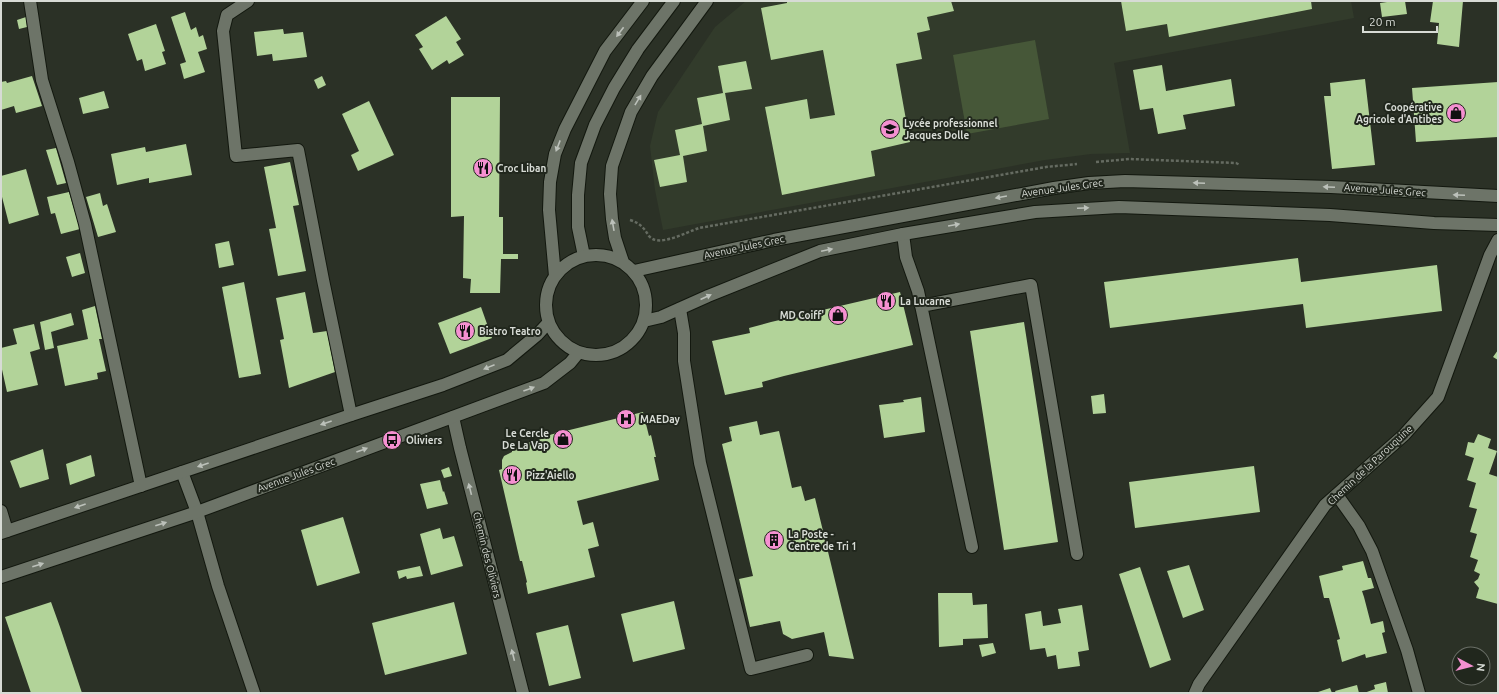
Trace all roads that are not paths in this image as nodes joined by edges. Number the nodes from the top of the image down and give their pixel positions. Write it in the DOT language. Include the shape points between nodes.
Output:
graph roads {
  1 [pos="30,1"];
  2 [pos="248,1"];
  3 [pos="643,1"];
  4 [pos="674,1"];
  5 [pos="707,1"];
  6 [pos="1498,196"];
  7 [pos="1498,225"];
  8 [pos="903,234"];
  9 [pos="1498,240"];
  10 [pos="584,256"];
  11 [pos="623,262"];
  12 [pos="634,272"];
  13 [pos="555,276"];
  14 [pos="921,306"];
  15 [pos="680,309"];
  16 [pos="644,321"];
  17 [pos="549,322"];
  18 [pos="579,352"];
  19 [pos="351,415"];
  20 [pos="453,417"];
  21 [pos="182,472"];
  22 [pos="141,486"];
  23 [pos="1336,495"];
  24 [pos="1,511"];
  25 [pos="196,512"];
  26 [pos="4,532"];
  27 [pos="972,547"];
  28 [pos="1077,554"];
  29 [pos="1,577"];
  30 [pos="807,655"];
  31 [pos="254,693"];
  32 [pos="523,693"];
  33 [pos="1195,693"];
  34 [pos="1419,693"];
  1 -- 22 [label="street" via="42,80 85,224"];
  2 -- 19 [label="street" via="226,15 223,31 236,156 298,150"];
  3 -- 13 [label="street, one-way" via="606,51 565,129 555,154 549,210"];
  4 -- 10 [label="street" via="638,49 614,88 595,125 581,163 578,227"];
  11 -- 5 [label="street, one-way" via="615,238 610,194 612,166 622,134 652,76"];
  6 -- 12 [label="street, Avenue Jules Grec, one-way" via="1331,187 1089,182 781,239"];
  8 -- 7 [label="street, Avenue Jules Grec, one-way" via="1035,212 1119,207"];
  8 -- 14 [label="street" via="906,257"];
  15 -- 8 [label="street, Avenue Jules Grec, one-way" via="820,251"];
  9 -- 23 [label="street, Chemin de la Parouquine" via="1438,397 1404,435"];
  10 -- 11 [label="street" via="597,254"];
  10 -- 13 [label="street" via="567,263"];
  11 -- 12 [label="street"];
  12 -- 16 [label="street" via="643,287 646,304"];
  13 -- 17 [label="street" via="548,290 546,306"];
  14 -- 27 [label="street"];
  14 -- 28 [label="street" via="1031,285"];
  15 -- 16 [label="street, Avenue Jules Grec"];
  15 -- 30 [label="street" via="684,333 684,360 700,463 751,669"];
  16 -- 18 [label="street" via="637,334 615,352 590,355"];
  17 -- 18 [label="street" via="555,335 566,346"];
  17 -- 19 [label="street, one-way" via="507,360 443,385"];
  20 -- 18 [label="street, Avenue Jules Grec, one-way" via="544,383 570,363"];
  19 -- 21 [label="street, one-way"];
  25 -- 20 [label="street, Avenue Jules Grec, one-way"];
  32 -- 20 [label="street, Chemin des Oliviers, one-way"];
  21 -- 22 [label="street"];
  21 -- 25 [label="street"];
  22 -- 26 [label="street, one-way"];
  23 -- 33 [label="street, Chemin de la Parouquine" via="1325,506"];
  23 -- 34 [label="street" via="1359,526 1372,551 1407,650"];
  24 -- 26 [label="street"];
  29 -- 25 [label="street, Avenue Jules Grec, one-way"];
  25 -- 31 [label="street"];
}
